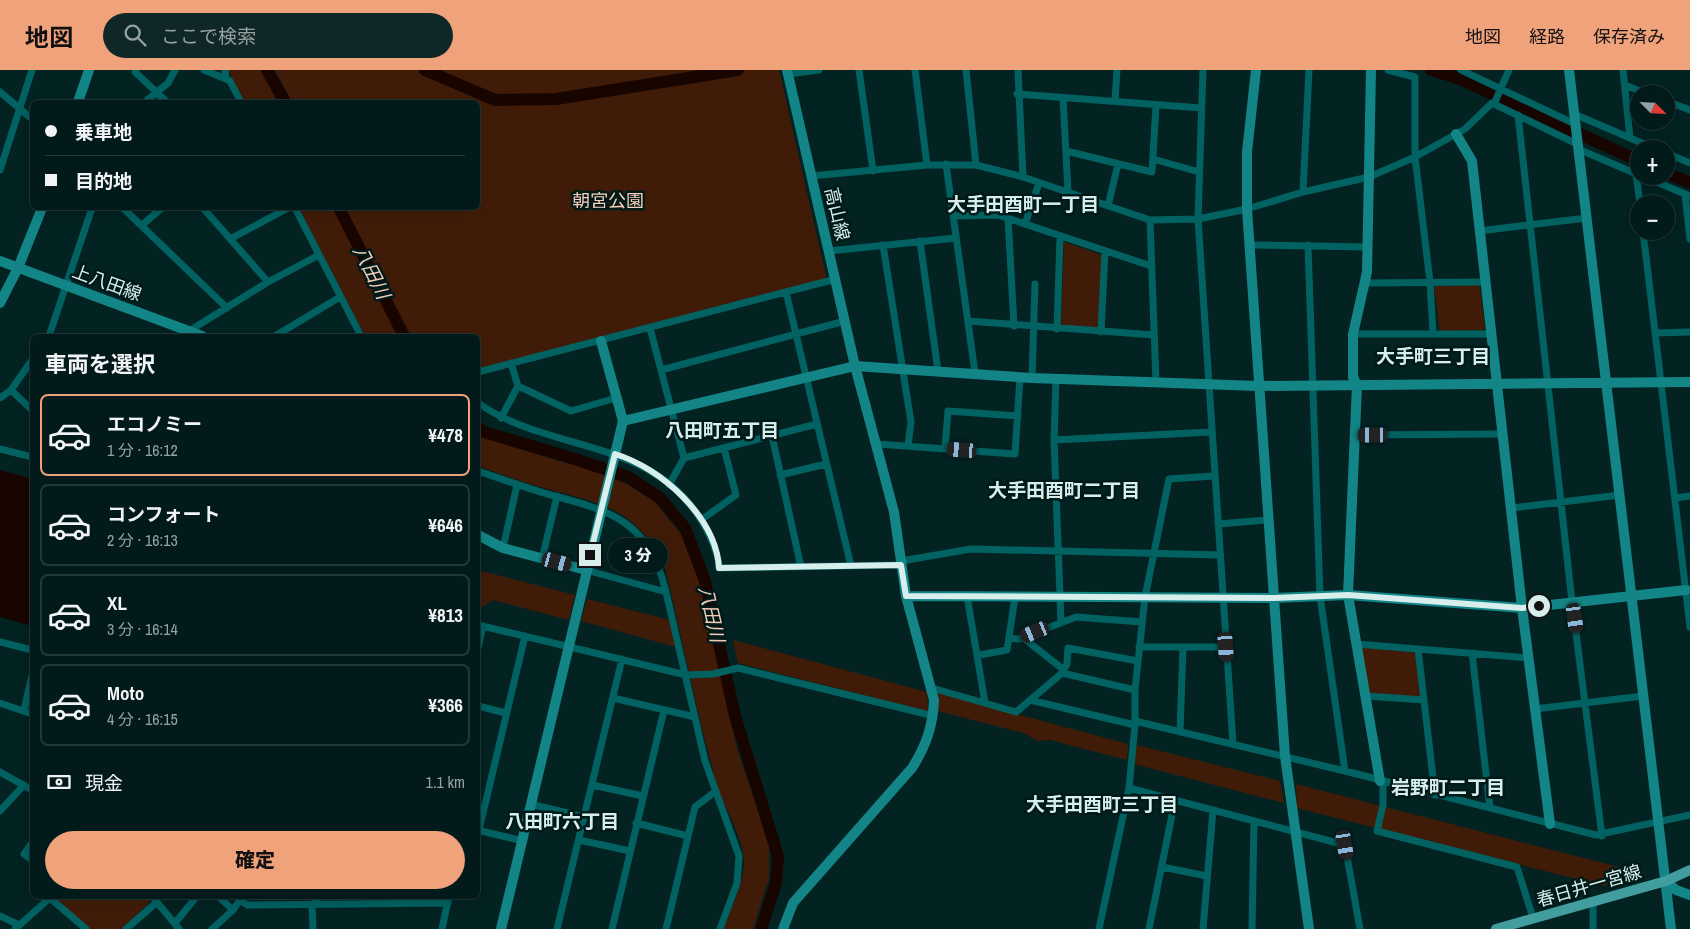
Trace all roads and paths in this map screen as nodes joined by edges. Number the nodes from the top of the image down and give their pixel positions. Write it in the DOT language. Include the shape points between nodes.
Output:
graph roads {
  1 [pos="32,70"];
  2 [pos="89,70"];
  3 [pos="136,70"];
  4 [pos="176,70"];
  5 [pos="204,70"];
  6 [pos="225,70"];
  7 [pos="819,70"];
  8 [pos="859,70"];
  9 [pos="915,70"];
  10 [pos="966,70"];
  11 [pos="1018,70"];
  12 [pos="1117,70"];
  13 [pos="1203,70"];
  14 [pos="1256,70"];
  15 [pos="1309,70"];
  16 [pos="1371,70"];
  17 [pos="1388,70"];
  18 [pos="1461,70"];
  19 [pos="1569,70"];
  20 [pos="1623,70"];
  21 [pos="1507,71"];
  22 [pos="787,72"];
  23 [pos="226,79"];
  24 [pos="1625,85"];
  25 [pos="1630,87"];
  26 [pos="1500,90"];
  27 [pos="0,92"];
  28 [pos="157,92"];
  29 [pos="1017,94"];
  30 [pos="1064,98"];
  31 [pos="79,100"];
  32 [pos="147,100"];
  33 [pos="165,100"];
  34 [pos="240,100"];
  35 [pos="1115,101"];
  36 [pos="1494,102"];
  37 [pos="1675,104"];
  38 [pos="1156,105"];
  39 [pos="20,107"];
  40 [pos="1201,108"];
  41 [pos="1690,110"];
  42 [pos="1518,116"];
  43 [pos="30,117"];
  44 [pos="1574,119"];
  45 [pos="1456,134"];
  46 [pos="1630,138"];
  47 [pos="1635,140"];
  48 [pos="1578,146"];
  49 [pos="1066,150"];
  50 [pos="1415,157"];
  51 [pos="1675,157"];
  52 [pos="1153,159"];
  53 [pos="1690,163"];
  54 [pos="946,164"];
  55 [pos="1118,164"];
  56 [pos="927,165"];
  57 [pos="976,165"];
  58 [pos="0,170"];
  59 [pos="874,171"];
  60 [pos="1630,171"];
  61 [pos="1199,172"];
  62 [pos="812,176"];
  63 [pos="1023,177"];
  64 [pos="1369,178"];
  65 [pos="1039,183"];
  66 [pos="1664,185"];
  67 [pos="1068,192"];
  68 [pos="1303,192"];
  69 [pos="1688,195"];
  70 [pos="1108,206"];
  71 [pos="1247,209"];
  72 [pos="41,210"];
  73 [pos="91,210"];
  74 [pos="125,210"];
  75 [pos="160,210"];
  76 [pos="204,210"];
  77 [pos="284,210"];
  78 [pos="296,210"];
  79 [pos="953,216"];
  80 [pos="1008,218"];
  81 [pos="1587,218"];
  82 [pos="1198,219"];
  83 [pos="1150,220"];
  84 [pos="1025,224"];
  85 [pos="1530,225"];
  86 [pos="142,226"];
  87 [pos="1478,231"];
  88 [pos="1060,236"];
  89 [pos="956,238"];
  90 [pos="230,239"];
  91 [pos="1690,239"];
  92 [pos="1644,240"];
  93 [pos="920,241"];
  94 [pos="884,245"];
  95 [pos="1250,245"];
  96 [pos="1308,245"];
  97 [pos="1368,247"];
  98 [pos="829,250"];
  99 [pos="1105,251"];
  100 [pos="319,255"];
  101 [pos="0,261"];
  102 [pos="1151,266"];
  103 [pos="18,268"];
  104 [pos="836,279"];
  105 [pos="268,282"];
  106 [pos="1430,282"];
  107 [pos="1484,282"];
  108 [pos="1366,283"];
  109 [pos="1035,284"];
  110 [pos="66,285"];
  111 [pos="786,292"];
  112 [pos="340,297"];
  113 [pos="0,303"];
  114 [pos="227,308"];
  115 [pos="845,321"];
  116 [pos="968,321"];
  117 [pos="1014,326"];
  118 [pos="650,328"];
  119 [pos="1033,328"];
  120 [pos="1057,329"];
  121 [pos="1101,332"];
  122 [pos="1690,332"];
  123 [pos="1655,333"];
  124 [pos="51,334"];
  125 [pos="188,334"];
  126 [pos="278,334"];
  127 [pos="360,334"];
  128 [pos="1353,334"];
  129 [pos="1433,334"];
  130 [pos="1491,334"];
  131 [pos="796,335"];
  132 [pos="1154,335"];
  133 [pos="601,341"];
  134 [pos="30,363"];
  135 [pos="511,363"];
  136 [pos="855,366"];
  137 [pos="902,369"];
  138 [pos="662,370"];
  139 [pos="480,371"];
  140 [pos="938,371"];
  141 [pos="975,373"];
  142 [pos="1020,377"];
  143 [pos="806,378"];
  144 [pos="1032,378"];
  145 [pos="1056,379"];
  146 [pos="1156,382"];
  147 [pos="1661,382"];
  148 [pos="1690,382"];
  149 [pos="1549,383"];
  150 [pos="1606,383"];
  151 [pos="1208,384"];
  152 [pos="1497,384"];
  153 [pos="1313,385"];
  154 [pos="1356,385"];
  155 [pos="518,386"];
  156 [pos="1258,386"];
  157 [pos="11,390"];
  158 [pos="0,398"];
  159 [pos="616,398"];
  160 [pos="480,404"];
  161 [pos="30,408"];
  162 [pos="672,410"];
  163 [pos="1018,416"];
  164 [pos="501,418"];
  165 [pos="623,421"];
  166 [pos="817,424"];
  167 [pos="1211,432"];
  168 [pos="1502,434"];
  169 [pos="1355,435"];
  170 [pos="772,436"];
  171 [pos="1054,440"];
  172 [pos="877,444"];
  173 [pos="908,446"];
  174 [pos="724,448"];
  175 [pos="0,449"];
  176 [pos="945,449"];
  177 [pos="615,454"];
  178 [pos="30,456"];
  179 [pos="684,458"];
  180 [pos="826,464"];
  181 [pos="480,472"];
  182 [pos="780,475"];
  183 [pos="1214,476"];
  184 [pos="517,485"];
  185 [pos="669,485"];
  186 [pos="1620,494"];
  187 [pos="557,496"];
  188 [pos="1690,496"];
  189 [pos="1675,498"];
  190 [pos="1563,502"];
  191 [pos="1512,508"];
  192 [pos="602,510"];
  193 [pos="701,520"];
  194 [pos="1267,520"];
  195 [pos="1218,524"];
  196 [pos="480,536"];
  197 [pos="1690,543"];
  198 [pos="1680,544"];
  199 [pos="503,548"];
  200 [pos="1059,552"];
  201 [pos="1154,553"];
  202 [pos="1220,555"];
  203 [pos="542,558"];
  204 [pos="901,563"];
  205 [pos="851,566"];
  206 [pos="801,568"];
  207 [pos="586,570"];
  208 [pos="1686,590"];
  209 [pos="666,592"];
  210 [pos="1348,595"];
  211 [pos="1632,595"];
  212 [pos="906,596"];
  213 [pos="967,596"];
  214 [pos="1320,596"];
  215 [pos="1015,597"];
  216 [pos="1060,597"];
  217 [pos="1145,597"];
  218 [pos="1223,598"];
  219 [pos="1274,598"];
  220 [pos="1572,602"];
  221 [pos="1522,608"];
  222 [pos="1061,622"];
  223 [pos="1142,622"];
  224 [pos="480,626"];
  225 [pos="1690,627"];
  226 [pos="525,636"];
  227 [pos="1022,637"];
  228 [pos="1009,638"];
  229 [pos="0,642"];
  230 [pos="1356,644"];
  231 [pos="567,646"];
  232 [pos="1139,647"];
  233 [pos="1183,647"];
  234 [pos="1226,647"];
  235 [pos="1418,649"];
  236 [pos="30,650"];
  237 [pos="1472,653"];
  238 [pos="979,655"];
  239 [pos="1528,658"];
  240 [pos="622,659"];
  241 [pos="1138,660"];
  242 [pos="1063,671"];
  243 [pos="686,675"];
  244 [pos="30,684"];
  245 [pos="932,688"];
  246 [pos="1135,690"];
  247 [pos="1366,696"];
  248 [pos="1643,696"];
  249 [pos="613,698"];
  250 [pos="1030,700"];
  251 [pos="1424,700"];
  252 [pos="1586,702"];
  253 [pos="0,703"];
  254 [pos="986,703"];
  255 [pos="480,706"];
  256 [pos="1535,709"];
  257 [pos="24,710"];
  258 [pos="664,710"];
  259 [pos="506,712"];
  260 [pos="30,713"];
  261 [pos="934,716"];
  262 [pos="695,717"];
  263 [pos="1135,723"];
  264 [pos="1180,732"];
  265 [pos="1233,744"];
  266 [pos="1285,756"];
  267 [pos="1344,771"];
  268 [pos="0,772"];
  269 [pos="1382,781"];
  270 [pos="24,785"];
  271 [pos="592,785"];
  272 [pos="1129,788"];
  273 [pos="30,789"];
  274 [pos="716,791"];
  275 [pos="1435,795"];
  276 [pos="643,796"];
  277 [pos="1176,800"];
  278 [pos="530,804"];
  279 [pos="1490,808"];
  280 [pos="0,810"];
  281 [pos="1213,810"];
  282 [pos="1690,815"];
  283 [pos="584,817"];
  284 [pos="1254,821"];
  285 [pos="1658,822"];
  286 [pos="636,823"];
  287 [pos="1550,824"];
  288 [pos="480,826"];
  289 [pos="480,830"];
  290 [pos="1295,832"];
  291 [pos="688,836"];
  292 [pos="1602,836"];
  293 [pos="579,840"];
  294 [pos="523,841"];
  295 [pos="30,846"];
  296 [pos="630,851"];
  297 [pos="30,858"];
  298 [pos="1162,867"];
  299 [pos="1690,870"];
  300 [pos="1207,876"];
  301 [pos="1666,881"];
  302 [pos="1690,895"];
  303 [pos="49,899"];
  304 [pos="53,899"];
  305 [pos="154,899"];
  306 [pos="195,899"];
  307 [pos="221,899"];
  308 [pos="240,899"];
  309 [pos="242,899"];
  310 [pos="317,899"];
  311 [pos="380,899"];
  312 [pos="449,900"];
  313 [pos="1592,902"];
  314 [pos="378,904"];
  315 [pos="312,906"];
  316 [pos="234,910"];
  317 [pos="0,916"];
  318 [pos="1533,918"];
  319 [pos="177,926"];
  320 [pos="17,927"];
  321 [pos="86,929"];
  322 [pos="126,929"];
  323 [pos="212,929"];
  324 [pos="313,929"];
  325 [pos="442,929"];
  326 [pos="501,929"];
  327 [pos="557,929"];
  328 [pos="612,929"];
  329 [pos="666,929"];
  330 [pos="720,929"];
  331 [pos="783,929"];
  332 [pos="1099,929"];
  333 [pos="1149,929"];
  334 [pos="1203,929"];
  335 [pos="1252,929"];
  336 [pos="1307,929"];
  337 [pos="1360,929"];
  338 [pos="1496,929"];
  339 [pos="1594,929"];
  340 [pos="1670,929"];
  1 -- 39 [label="street"];
  2 -- 31 [label="street"];
  3 -- 28 [label="street"];
  4 -- 28 [label="street"];
  5 -- 23 [label="street"];
  6 -- 23 [label="street"];
  7 -- 22 [label="street"];
  8 -- 59 [label="street"];
  9 -- 56 [label="street"];
  10 -- 57 [label="street"];
  11 -- 29 [label="street"];
  12 -- 35 [label="street"];
  13 -- 40 [label="street"];
  14 -- 71 [label="street" via="1249,126"];
  15 -- 68 [label="street"];
  16 -- 64 [label="street"];
  17 -- 50 [label="street" via="1415,77"];
  18 -- 26 [label="street"];
  19 -- 44 [label="street"];
  20 -- 24 [label="street"];
  21 -- 26 [label="street"];
  22 -- 62 [label="street, 高山線"];
  23 -- 34 [label="street"];
  24 -- 25 [label="street"];
  24 -- 46 [label="street"];
  26 -- 36 [label="street"];
  26 -- 44 [label="street"];
  27 -- 39 [label="street"];
  28 -- 32 [label="street"];
  28 -- 33 [label="street"];
  29 -- 30 [label="street"];
  29 -- 63 [label="street"];
  30 -- 35 [label="street"];
  30 -- 49 [label="street"];
  35 -- 38 [label="street"];
  36 -- 42 [label="street"];
  36 -- 45 [label="street"];
  37 -- 41 [label="street"];
  38 -- 40 [label="street"];
  38 -- 52 [label="street"];
  39 -- 43 [label="street"];
  39 -- 58 [label="street"];
  40 -- 61 [label="street"];
  42 -- 48 [label="street"];
  42 -- 85 [label="street"];
  44 -- 46 [label="street"];
  44 -- 48 [label="street"];
  45 -- 50 [label="street"];
  45 -- 87 [label="street" via="1472,161"];
  46 -- 47 [label="street"];
  48 -- 60 [label="street"];
  48 -- 81 [label="street"];
  49 -- 55 [label="street"];
  49 -- 67 [label="street"];
  50 -- 64 [label="street"];
  50 -- 106 [label="street"];
  51 -- 53 [label="street"];
  52 -- 55 [label="street" via="1152,172"];
  52 -- 61 [label="street"];
  54 -- 56 [label="street"];
  54 -- 57 [label="street"];
  54 -- 79 [label="street"];
  55 -- 70 [label="street"];
  56 -- 59 [label="street"];
  57 -- 63 [label="street"];
  59 -- 62 [label="street"];
  61 -- 82 [label="street"];
  62 -- 98 [label="street, 高山線"];
  63 -- 65 [label="street"];
  64 -- 68 [label="street"];
  64 -- 97 [label="street"];
  65 -- 67 [label="street"];
  65 -- 84 [label="street"];
  66 -- 69 [label="street"];
  67 -- 70 [label="street"];
  68 -- 71 [label="street"];
  69 -- 91 [label="street"];
  70 -- 83 [label="street"];
  71 -- 82 [label="street"];
  71 -- 95 [label="street"];
  72 -- 103 [label="street"];
  73 -- 110 [label="street"];
  74 -- 86 [label="street"];
  75 -- 86 [label="street"];
  76 -- 90 [label="street"];
  77 -- 90 [label="street"];
  78 -- 100 [label="street"];
  79 -- 80 [label="street" via="998,215"];
  79 -- 89 [label="street"];
  80 -- 84 [label="street"];
  80 -- 117 [label="street"];
  81 -- 85 [label="street"];
  81 -- 150 [label="street"];
  82 -- 83 [label="street"];
  82 -- 151 [label="street"];
  83 -- 102 [label="street"];
  84 -- 88 [label="street"];
  85 -- 87 [label="street"];
  85 -- 149 [label="street"];
  86 -- 114 [label="street"];
  87 -- 107 [label="street"];
  88 -- 99 [label="street"];
  88 -- 120 [label="street"];
  89 -- 93 [label="street"];
  89 -- 116 [label="street"];
  90 -- 105 [label="street"];
  92 -- 123 [label="street"];
  93 -- 94 [label="street"];
  93 -- 140 [label="street"];
  94 -- 98 [label="street"];
  94 -- 137 [label="street"];
  95 -- 96 [label="street"];
  95 -- 156 [label="street"];
  96 -- 97 [label="street"];
  96 -- 153 [label="street"];
  97 -- 108 [label="street"];
  98 -- 104 [label="street, 高山線"];
  99 -- 102 [label="street"];
  99 -- 121 [label="street"];
  100 -- 105 [label="street"];
  100 -- 112 [label="street"];
  101 -- 103 [label="street, 上八田線"];
  102 -- 132 [label="street"];
  103 -- 110 [label="street, 上八田線"];
  103 -- 113 [label="street"];
  104 -- 111 [label="street"];
  104 -- 115 [label="street, 高山線"];
  105 -- 114 [label="street"];
  106 -- 107 [label="street"];
  106 -- 108 [label="street"];
  106 -- 129 [label="street"];
  107 -- 130 [label="street"];
  108 -- 128 [label="street"];
  109 -- 119 [label="street"];
  110 -- 124 [label="street"];
  110 -- 125 [label="street, 上八田線"];
  111 -- 118 [label="street"];
  111 -- 131 [label="street"];
  112 -- 126 [label="street"];
  112 -- 127 [label="street"];
  114 -- 125 [label="street"];
  115 -- 131 [label="street"];
  115 -- 136 [label="street, 高山線"];
  116 -- 117 [label="street"];
  116 -- 141 [label="street"];
  117 -- 119 [label="street"];
  118 -- 133 [label="street"];
  118 -- 138 [label="street"];
  119 -- 120 [label="street"];
  119 -- 144 [label="street"];
  120 -- 121 [label="street"];
  121 -- 132 [label="street"];
  122 -- 123 [label="street"];
  123 -- 147 [label="street"];
  128 -- 129 [label="street"];
  128 -- 154 [label="street" via="1353,377"];
  129 -- 130 [label="street"];
  130 -- 152 [label="street"];
  131 -- 138 [label="street"];
  131 -- 143 [label="street"];
  132 -- 146 [label="street"];
  133 -- 135 [label="street"];
  133 -- 159 [label="street"];
  134 -- 157 [label="street"];
  135 -- 139 [label="street"];
  135 -- 155 [label="street"];
  136 -- 137 [label="street"];
  136 -- 143 [label="street"];
  136 -- 172 [label="street, 高山線"];
  137 -- 140 [label="street"];
  137 -- 173 [label="street" via="911,422"];
  138 -- 162 [label="street"];
  140 -- 141 [label="street"];
  141 -- 142 [label="street"];
  142 -- 144 [label="street"];
  142 -- 163 [label="street"];
  143 -- 162 [label="street"];
  143 -- 166 [label="street"];
  144 -- 145 [label="street"];
  145 -- 146 [label="street"];
  145 -- 171 [label="street"];
  146 -- 151 [label="street"];
  147 -- 148 [label="street"];
  147 -- 150 [label="street"];
  147 -- 189 [label="street"];
  149 -- 150 [label="street"];
  149 -- 152 [label="street"];
  149 -- 190 [label="street"];
  150 -- 186 [label="street"];
  151 -- 156 [label="street"];
  151 -- 167 [label="street"];
  152 -- 154 [label="street"];
  152 -- 168 [label="street"];
  153 -- 154 [label="street"];
  153 -- 156 [label="street"];
  153 -- 214 [label="street"];
  154 -- 169 [label="street"];
  155 -- 159 [label="street" via="571,410"];
  155 -- 164 [label="street"];
  156 -- 194 [label="street"];
  157 -- 158 [label="street"];
  157 -- 161 [label="street"];
  159 -- 165 [label="street"];
  160 -- 164 [label="street"];
  162 -- 165 [label="street"];
  162 -- 179 [label="street"];
  163 -- 176 [label="street" via="1015,454"];
  163 -- 176 [label="street" via="948,411"];
  164 -- 177 [label="street"];
  165 -- 177 [label="street"];
  166 -- 170 [label="street"];
  166 -- 180 [label="street"];
  167 -- 171 [label="street"];
  167 -- 183 [label="street"];
  168 -- 169 [label="street"];
  168 -- 191 [label="street"];
  169 -- 210 [label="street"];
  170 -- 174 [label="street"];
  170 -- 182 [label="street"];
  171 -- 200 [label="street"];
  172 -- 173 [label="street"];
  172 -- 204 [label="street, 高山線" via="894,512"];
  173 -- 176 [label="street"];
  174 -- 179 [label="street"];
  174 -- 193 [label="street" via="736,495"];
  175 -- 178 [label="street"];
  177 -- 185 [label="street" via="640,464"];
  177 -- 192 [label="street"];
  179 -- 185 [label="street"];
  180 -- 182 [label="street"];
  180 -- 205 [label="street"];
  181 -- 184 [label="street"];
  182 -- 206 [label="street"];
  183 -- 195 [label="street"];
  183 -- 201 [label="street" via="1169,479"];
  184 -- 187 [label="street"];
  184 -- 199 [label="street"];
  185 -- 193 [label="street" via="682,495"];
  186 -- 190 [label="street"];
  186 -- 211 [label="street"];
  187 -- 192 [label="street"];
  187 -- 203 [label="street"];
  188 -- 189 [label="street"];
  189 -- 198 [label="street"];
  190 -- 191 [label="street"];
  190 -- 220 [label="street"];
  191 -- 221 [label="street"];
  192 -- 207 [label="street"];
  192 -- 209 [label="street" via="622,520 644,540 662,572"];
  193 -- 206 [label="street" via="719,568"];
  194 -- 195 [label="street"];
  194 -- 219 [label="street"];
  195 -- 202 [label="street"];
  196 -- 199 [label="street"];
  197 -- 198 [label="street"];
  198 -- 208 [label="street"];
  199 -- 203 [label="street"];
  200 -- 201 [label="street"];
  200 -- 204 [label="street" via="971,549"];
  200 -- 216 [label="street"];
  201 -- 202 [label="street"];
  201 -- 217 [label="street"];
  202 -- 218 [label="street"];
  203 -- 207 [label="street"];
  204 -- 205 [label="street"];
  204 -- 212 [label="street, 高山線"];
  205 -- 206 [label="street"];
  207 -- 209 [label="street"];
  207 -- 231 [label="street"];
  208 -- 211 [label="street"];
  208 -- 225 [label="street"];
  209 -- 243 [label="street"];
  210 -- 214 [label="street"];
  210 -- 221 [label="street"];
  210 -- 230 [label="street"];
  211 -- 220 [label="street"];
  211 -- 248 [label="street"];
  212 -- 213 [label="street"];
  212 -- 245 [label="street, 高山線"];
  213 -- 215 [label="street"];
  213 -- 238 [label="street"];
  214 -- 219 [label="street"];
  214 -- 267 [label="street"];
  215 -- 216 [label="street"];
  215 -- 228 [label="street"];
  216 -- 217 [label="street"];
  216 -- 222 [label="street"];
  217 -- 218 [label="street"];
  217 -- 223 [label="street"];
  218 -- 219 [label="street"];
  218 -- 234 [label="street"];
  219 -- 266 [label="street"];
  220 -- 221 [label="street"];
  220 -- 252 [label="street"];
  221 -- 239 [label="street"];
  222 -- 223 [label="street" via="1076,617"];
  222 -- 227 [label="street"];
  223 -- 232 [label="street"];
  224 -- 226 [label="street"];
  226 -- 231 [label="street"];
  226 -- 259 [label="street"];
  227 -- 228 [label="street"];
  227 -- 242 [label="street"];
  228 -- 238 [label="street" via="1007,650"];
  229 -- 236 [label="street"];
  230 -- 235 [label="street"];
  230 -- 247 [label="street"];
  231 -- 240 [label="street"];
  231 -- 278 [label="street"];
  232 -- 233 [label="street"];
  232 -- 241 [label="street"];
  233 -- 234 [label="street"];
  233 -- 264 [label="street"];
  234 -- 265 [label="street"];
  235 -- 237 [label="street"];
  235 -- 251 [label="street"];
  237 -- 239 [label="street"];
  237 -- 279 [label="street"];
  238 -- 254 [label="street"];
  239 -- 256 [label="street"];
  240 -- 243 [label="street"];
  240 -- 249 [label="street"];
  241 -- 242 [label="street" via="1068,648"];
  241 -- 246 [label="street"];
  242 -- 246 [label="street"];
  242 -- 250 [label="street"];
  243 -- 261 [label="street" via="713,674 738,668"];
  243 -- 262 [label="street"];
  244 -- 257 [label="street"];
  245 -- 254 [label="street"];
  245 -- 261 [label="street, 高山線"];
  246 -- 263 [label="street"];
  247 -- 251 [label="street"];
  247 -- 269 [label="street"];
  248 -- 252 [label="street"];
  248 -- 285 [label="street"];
  249 -- 258 [label="street"];
  249 -- 271 [label="street"];
  250 -- 254 [label="street" via="1016,712"];
  250 -- 263 [label="street"];
  251 -- 275 [label="street"];
  252 -- 256 [label="street"];
  252 -- 292 [label="street"];
  253 -- 257 [label="street"];
  255 -- 259 [label="street"];
  256 -- 287 [label="street"];
  257 -- 260 [label="street"];
  258 -- 262 [label="street"];
  258 -- 276 [label="street"];
  259 -- 288 [label="street"];
  261 -- 331 [label="street" via="922,753 912,768 793,903"];
  262 -- 274 [label="street" via="704,761"];
  263 -- 264 [label="street"];
  263 -- 272 [label="street"];
  264 -- 265 [label="street"];
  265 -- 266 [label="street"];
  266 -- 267 [label="street"];
  266 -- 290 [label="street"];
  267 -- 269 [label="street"];
  268 -- 270 [label="street"];
  269 -- 275 [label="street"];
  269 -- 318 [label="street" via="1377,831 1517,867"];
  270 -- 273 [label="street"];
  270 -- 280 [label="street"];
  271 -- 276 [label="street"];
  271 -- 283 [label="street"];
  272 -- 277 [label="street"];
  272 -- 332 [label="street"];
  274 -- 291 [label="street" via="695,807"];
  274 -- 330 [label="street" via="735,840 740,863 737,883"];
  275 -- 279 [label="street"];
  276 -- 286 [label="street"];
  277 -- 281 [label="street"];
  277 -- 298 [label="street"];
  278 -- 283 [label="street"];
  278 -- 294 [label="street"];
  279 -- 287 [label="street"];
  281 -- 284 [label="street"];
  281 -- 300 [label="street"];
  282 -- 285 [label="street"];
  283 -- 293 [label="street"];
  284 -- 290 [label="street"];
  284 -- 335 [label="street"];
  285 -- 292 [label="street"];
  285 -- 301 [label="street"];
  286 -- 291 [label="street"];
  286 -- 296 [label="street"];
  287 -- 292 [label="street"];
  289 -- 294 [label="street"];
  290 -- 336 [label="street"];
  290 -- 337 [label="street" via="1345,845"];
  291 -- 329 [label="street"];
  293 -- 296 [label="street"];
  293 -- 327 [label="street"];
  294 -- 326 [label="street"];
  295 -- 297 [label="street" via="24,854"];
  296 -- 328 [label="street"];
  298 -- 300 [label="street"];
  298 -- 333 [label="street"];
  299 -- 301 [label="main road, 春日井一宮線"];
  300 -- 334 [label="street"];
  301 -- 302 [label="street" via="1676,890"];
  301 -- 313 [label="main road, 春日井一宮線"];
  301 -- 340 [label="street"];
  303 -- 320 [label="street"];
  304 -- 321 [label="street"];
  305 -- 319 [label="street"];
  305 -- 322 [label="street"];
  306 -- 319 [label="street"];
  307 -- 316 [label="street"];
  308 -- 316 [label="street"];
  309 -- 315 [label="street" via="247,905"];
  310 -- 315 [label="street"];
  311 -- 314 [label="street"];
  312 -- 314 [label="street"];
  312 -- 325 [label="street"];
  313 -- 318 [label="main road, 春日井一宮線"];
  313 -- 339 [label="street"];
  314 -- 315 [label="street"];
  315 -- 324 [label="street"];
  316 -- 323 [label="street"];
  317 -- 320 [label="street"];
  318 -- 338 [label="main road, 春日井一宮線"];
}
